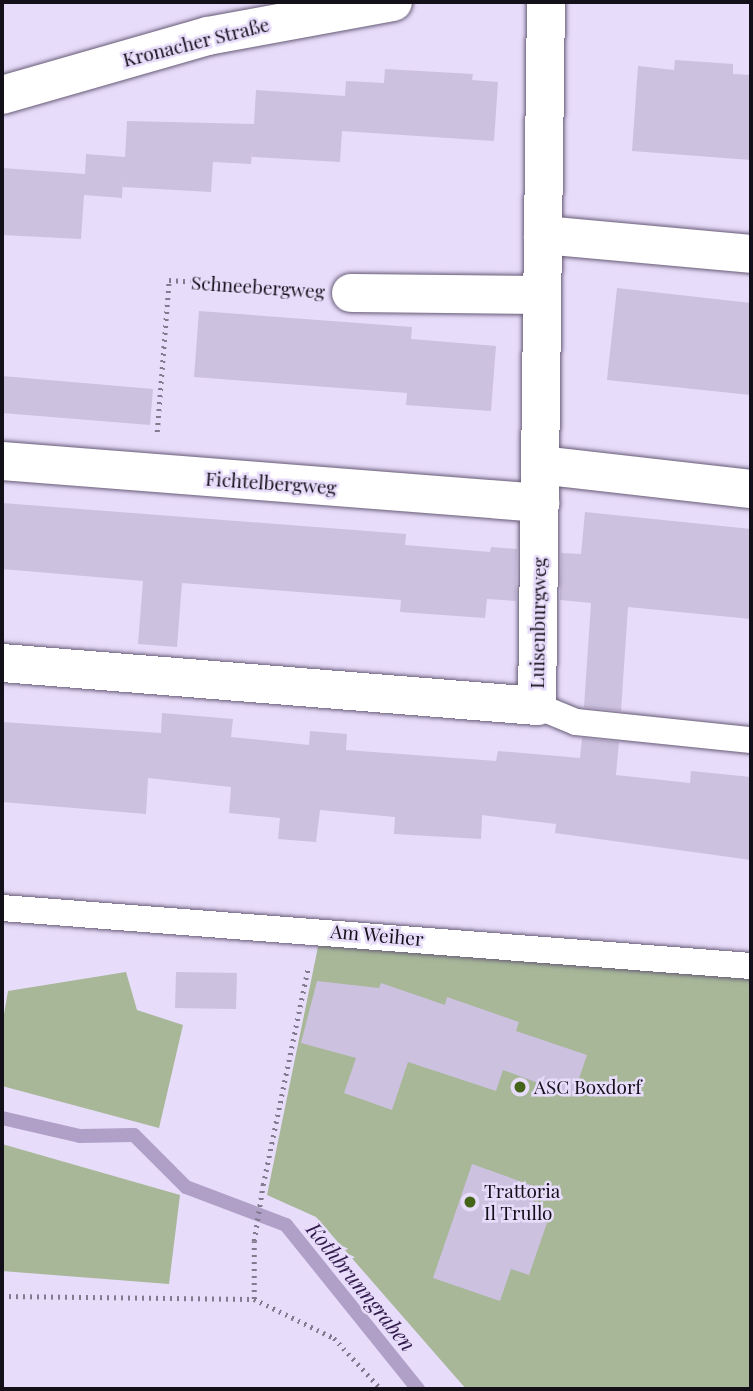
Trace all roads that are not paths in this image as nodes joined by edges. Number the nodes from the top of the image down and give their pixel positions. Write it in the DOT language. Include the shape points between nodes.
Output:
graph roads {
  1 [pos="393,2"];
  2 [pos="546,2"];
  3 [pos="2,95"];
  4 [pos="543,235"];
  5 [pos="751,254"];
  6 [pos="351,293"];
  7 [pos="542,295"];
  8 [pos="2,461"];
  9 [pos="540,465"];
  10 [pos="751,489"];
  11 [pos="540,503"];
  12 [pos="2,663"];
  13 [pos="537,706"];
  14 [pos="751,740"];
  15 [pos="2,908"];
  16 [pos="751,965"];
  1 -- 3 [label="street, Kronacher Straße" via="208,36"];
  2 -- 4 [label="street, Luisenburgweg"];
  4 -- 5 [label="street"];
  4 -- 7 [label="street, Luisenburgweg"];
  6 -- 7 [label="street, Schneebergweg"];
  7 -- 9 [label="street, Luisenburgweg"];
  8 -- 11 [label="street, Fichtelbergweg"];
  9 -- 10 [label="street"];
  9 -- 11 [label="street, Luisenburgweg"];
  11 -- 13 [label="street, Luisenburgweg"];
  12 -- 13 [label="street, Luisenburgweg"];
  13 -- 14 [label="lane" via="576,722"];
  15 -- 16 [label="lane, Am Weiher"];
}
